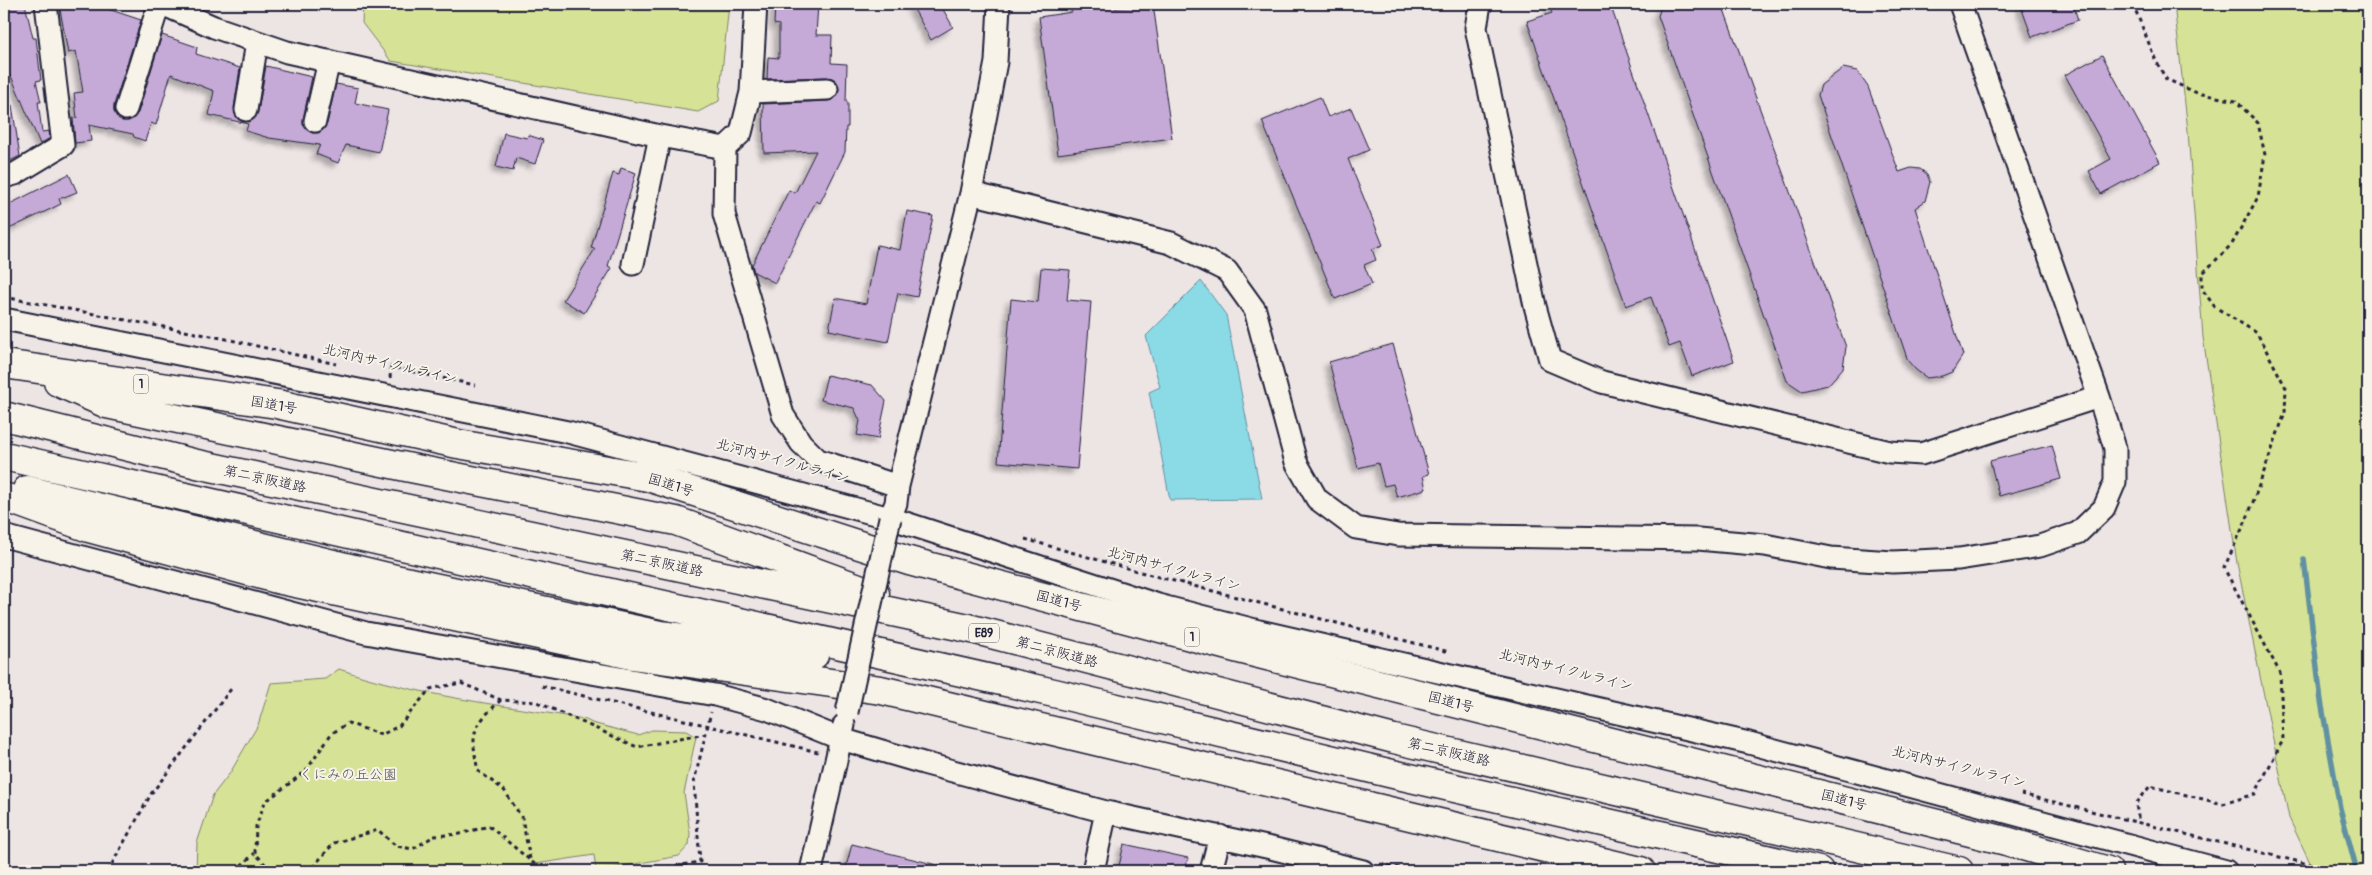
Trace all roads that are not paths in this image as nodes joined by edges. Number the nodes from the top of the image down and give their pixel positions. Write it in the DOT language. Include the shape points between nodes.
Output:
graph roads {
  1 [pos="46,4"];
  2 [pos="161,4"];
  3 [pos="756,4"];
  4 [pos="999,4"];
  5 [pos="1480,4"];
  6 [pos="1960,4"];
  7 [pos="257,42"];
  8 [pos="329,61"];
  9 [pos="826,89"];
  10 [pos="751,92"];
  11 [pos="126,109"];
  12 [pos="246,110"];
  13 [pos="315,121"];
  14 [pos="660,136"];
  15 [pos="725,148"];
  16 [pos="4,177"];
  17 [pos="971,193"];
  18 [pos="633,264"];
  19 [pos="4,319"];
  20 [pos="14,365"];
  21 [pos="2099,397"];
  22 [pos="4,416"];
  23 [pos="4,456"];
  24 [pos="4,485"];
  25 [pos="898,486"];
  26 [pos="4,497"];
  27 [pos="890,518"];
  28 [pos="4,536"];
  29 [pos="968,628"];
  30 [pos="989,678"];
  31 [pos="839,748"];
  32 [pos="1106,812"];
  33 [pos="1220,836"];
  34 [pos="1325,867"];
  35 [pos="1369,867"];
  36 [pos="811,871"];
  37 [pos="1093,871"];
  38 [pos="1211,871"];
  39 [pos="1641,871"];
  40 [pos="1819,871"];
  41 [pos="1959,871"];
  42 [pos="2108,871"];
  43 [pos="2226,871"];
  1 -- 16 [label="street" via="63,145 15,174"];
  2 -- 7 [label="street"];
  2 -- 11 [label="street"];
  3 -- 10 [label="street"];
  4 -- 17 [label="street" via="996,62"];
  5 -- 21 [label="street" via="1476,28 1535,306 1550,360 1602,382 1890,452 1921,454"];
  6 -- 21 [label="street"];
  7 -- 8 [label="street"];
  7 -- 12 [label="street"];
  8 -- 13 [label="street"];
  8 -- 14 [label="street"];
  9 -- 10 [label="street"];
  10 -- 15 [label="street" via="741,133"];
  14 -- 15 [label="street"];
  14 -- 18 [label="street"];
  15 -- 25 [label="street" via="724,214 783,414 801,443 818,460"];
  17 -- 21 [label="street" via="1171,243 1227,271 1256,310 1296,462 1318,499 1356,528 1398,535 1698,539 1765,545 1831,558 1893,562 1959,559 2040,546 2078,533 2104,508 2115,482 2115,448"];
  17 -- 25 [label="street"];
  19 -- 27 [label="street" via="388,385"];
  20 -- 29 [label="highway" via="107,404 676,521"];
  20 -- 42 [label="highway, 国道1号 / 1" via="277,404 458,444 648,477 918,563 1239,649 2006,841"];
  22 -- 29 [label="highway, 第二京阪道路 / E89" via="197,464"];
  23 -- 30 [label="highway"];
  24 -- 30 [label="highway" via="400,580 660,635"];
  25 -- 27 [label="street"];
  26 -- 39 [label="highway" via="89,528 276,579 632,655 881,690"];
  27 -- 31 [label="street, bridge"];
  27 -- 43 [label="street" via="1185,612 1749,743"];
  28 -- 31 [label="street" via="366,633 715,695 767,709"];
  29 -- 41 [label="highway, 第二京阪道路 / E89" via="1394,739"];
  30 -- 40 [label="highway"];
  31 -- 32 [label="street"];
  31 -- 36 [label="street"];
  32 -- 33 [label="street"];
  32 -- 37 [label="street"];
  33 -- 34 [label="street"];
  33 -- 38 [label="street"];
  34 -- 35 [label="street"];
}
